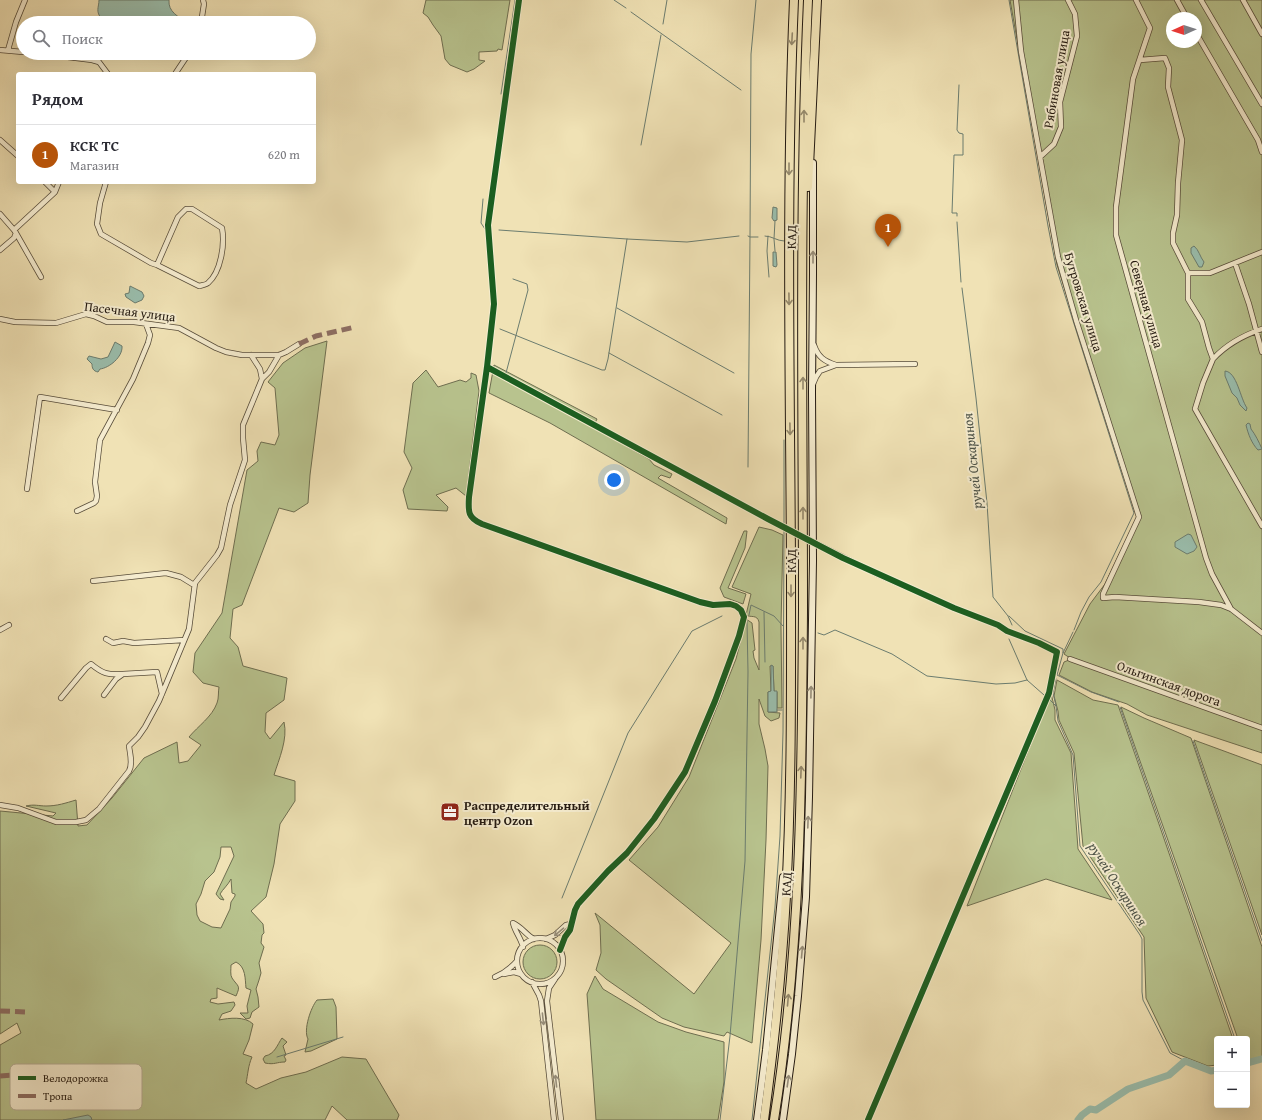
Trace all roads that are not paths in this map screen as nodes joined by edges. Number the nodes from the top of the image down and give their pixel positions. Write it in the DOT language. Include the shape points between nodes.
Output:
graph roads {
  1 [pos="25,0"];
  2 [pos="203,0"];
  3 [pos="519,0"];
  4 [pos="794,0"];
  5 [pos="808,0"];
  6 [pos="817,0"];
  7 [pos="1016,0"];
  8 [pos="1068,0"];
  9 [pos="1136,0"];
  10 [pos="1176,0"];
  11 [pos="1201,0"];
  12 [pos="1242,0"];
  13 [pos="1183,12"];
  14 [pos="18,16"];
  15 [pos="202,16"];
  16 [pos="16,22"];
  17 [pos="1262,34"];
  18 [pos="1202,43"];
  19 [pos="0,50"];
  20 [pos="8,50"];
  21 [pos="16,51"];
  22 [pos="88,60"];
  23 [pos="184,60"];
  24 [pos="1140,60"];
  25 [pos="106,72"];
  26 [pos="176,72"];
  27 [pos="1262,104"];
  28 [pos="812,119"];
  29 [pos="0,140"];
  30 [pos="1262,152"];
  31 [pos="16,154"];
  32 [pos="1040,157"];
  33 [pos="47,184"];
  34 [pos="58,184"];
  35 [pos="105,184"];
  36 [pos="55,192"];
  37 [pos="0,214"];
  38 [pos="803,225"];
  39 [pos="15,232"];
  40 [pos="0,250"];
  41 [pos="1262,252"];
  42 [pos="1235,263"];
  43 [pos="157,265"];
  44 [pos="1188,273"];
  45 [pos="41,276"];
  46 [pos="0,319"];
  47 [pos="146,324"];
  48 [pos="1262,329"];
  49 [pos="1256,331"];
  50 [pos="812,338"];
  51 [pos="299,344"];
  52 [pos="1262,352"];
  53 [pos="251,355"];
  54 [pos="279,355"];
  55 [pos="1213,358"];
  56 [pos="915,364"];
  57 [pos="836,365"];
  58 [pos="487,367"];
  59 [pos="262,379"];
  60 [pos="812,392"];
  61 [pos="117,410"];
  62 [pos="27,489"];
  63 [pos="77,512"];
  64 [pos="1262,526"];
  65 [pos="93,582"];
  66 [pos="194,585"];
  67 [pos="1231,610"];
  68 [pos="9,624"];
  69 [pos="0,630"];
  70 [pos="1262,633"];
  71 [pos="106,639"];
  72 [pos="184,640"];
  73 [pos="1070,659"];
  74 [pos="123,674"];
  75 [pos="162,694"];
  76 [pos="104,695"];
  77 [pos="61,698"];
  78 [pos="1262,728"];
  79 [pos="0,805"];
  80 [pos="788,838"];
  81 [pos="571,924"];
  82 [pos="534,939"];
  83 [pos="546,939"];
  84 [pos="522,947"];
  85 [pos="560,950"];
  86 [pos="517,961"];
  87 [pos="503,974"];
  88 [pos="521,974"];
  89 [pos="495,977"];
  90 [pos="555,979"];
  91 [pos="532,982"];
  92 [pos="554,1120"];
  93 [pos="561,1120"];
  94 [pos="757,1120"];
  95 [pos="764,1120"];
  96 [pos="774,1120"];
  97 [pos="782,1120"];
  98 [pos="868,1120"];
  1 -- 14 [label="street"];
  2 -- 15 [label="street"];
  3 -- 58 [label="street" via="488,225 494,304"];
  4 -- 80 [label="highway, КАД, one-way" via="790,93 788,284 791,723"];
  38 -- 5 [label="highway, КАД, one-way"];
  6 -- 28 [label="highway"];
  7 -- 32 [label="street, Бугровская улица" via="1021,51"];
  8 -- 32 [label="street, Рябиновая улица" via="1075,14 1077,36 1060,102 1061,127 1054,144"];
  9 -- 24 [label="street, Северная улица" via="1150,28"];
  10 -- 13 [label="street"];
  11 -- 27 [label="street"];
  12 -- 17 [label="street"];
  16 -- 20 [label="street"];
  18 -- 30 [label="street" via="1258,140"];
  19 -- 20 [label="street"];
  20 -- 21 [label="street"];
  22 -- 25 [label="street" via="99,62"];
  23 -- 26 [label="street"];
  24 -- 44 [label="street" via="1165,58 1169,68 1168,87 1182,140 1173,242"];
  24 -- 67 [label="street, Северная улица" via="1133,79 1116,207 1116,235 1206,558"];
  28 -- 38 [label="highway" via="808,192"];
  50 -- 28 [label="street, one-way"];
  29 -- 31 [label="street"];
  32 -- 67 [label="street, Бугровская улица" via="1058,256 1139,517 1102,594 1103,598 1199,602 1221,605"];
  33 -- 36 [label="street"];
  34 -- 36 [label="street"];
  35 -- 43 [label="street" via="97,224 101,234"];
  36 -- 39 [label="street"];
  37 -- 39 [label="street"];
  96 -- 38 [label="highway, КАД, one-way" via="784,1054 798,894 802,733"];
  39 -- 40 [label="street" via="14,238"];
  39 -- 45 [label="street"];
  41 -- 42 [label="street"];
  42 -- 44 [label="street" via="1210,273"];
  42 -- 49 [label="street"];
  43 -- 43 [label="street" via="178,217 186,209 192,209 222,228 224,238 221,259 216,273 207,284 199,286"];
  44 -- 55 [label="street" via="1188,299 1202,322"];
  46 -- 47 [label="street, Пасечная улица" via="56,323 86,314 108,322"];
  47 -- 53 [label="street, Пасечная улица" via="179,328 226,352"];
  47 -- 61 [label="street" via="150,335 148,343"];
  48 -- 49 [label="street"];
  49 -- 52 [label="street"];
  49 -- 55 [label="street" via="1232,342"];
  50 -- 57 [label="street" via="821,359"];
  50 -- 60 [label="street"];
  51 -- 54 [label="street, Пасечная улица"];
  53 -- 54 [label="street, Пасечная улица"];
  53 -- 59 [label="street" via="260,369"];
  54 -- 59 [label="street"];
  55 -- 64 [label="street" via="1195,409"];
  56 -- 57 [label="street"];
  57 -- 60 [label="street" via="820,371"];
  58 -- 81 [label="street" via="468,509 471,518 700,602 736,606 744,617 740,636 718,694 685,772 654,819 627,853 578,904"];
  58 -- 98 [label="street, bridge" via="825,548 879,575 1057,652 1049,693"];
  59 -- 66 [label="street" via="244,426 245,460 230,506 221,548"];
  97 -- 60 [label="street, one-way" via="792,1054 806,897 813,562"];
  61 -- 62 [label="street" via="40,397"];
  61 -- 63 [label="street" via="100,440 95,482 96,501"];
  65 -- 66 [label="street" via="166,573 181,577"];
  66 -- 72 [label="street" via="189,629"];
  67 -- 70 [label="street"];
  68 -- 69 [label="street"];
  71 -- 72 [label="street" via="113,643"];
  72 -- 75 [label="street"];
  73 -- 78 [label="street, Ольгинская дорога"];
  74 -- 75 [label="street" via="158,672"];
  74 -- 76 [label="street" via="116,678"];
  74 -- 77 [label="street" via="106,674 91,664"];
  75 -- 79 [label="street" via="145,727 129,746 131,768 99,810 86,820 56,822 18,808"];
  80 -- 94 [label="street"];
  80 -- 95 [label="highway, КАД" via="786,897 773,1053"];
  81 -- 83 [label="street, one-way" via="566,925 555,936"];
  81 -- 85 [label="street"];
  82 -- 83 [label="street"];
  82 -- 84 [label="street"];
  82 -- 84 [label="street" via="513,923"];
  83 -- 85 [label="street"];
  84 -- 86 [label="street"];
  85 -- 90 [label="street" via="563,962"];
  86 -- 87 [label="street"];
  86 -- 88 [label="street"];
  87 -- 88 [label="street"];
  87 -- 89 [label="street"];
  88 -- 91 [label="street"];
  90 -- 91 [label="street" via="544,984"];
  93 -- 90 [label="street, one-way" via="547,1001 549,988"];
  91 -- 92 [label="street, one-way" via="541,1001"];
}
